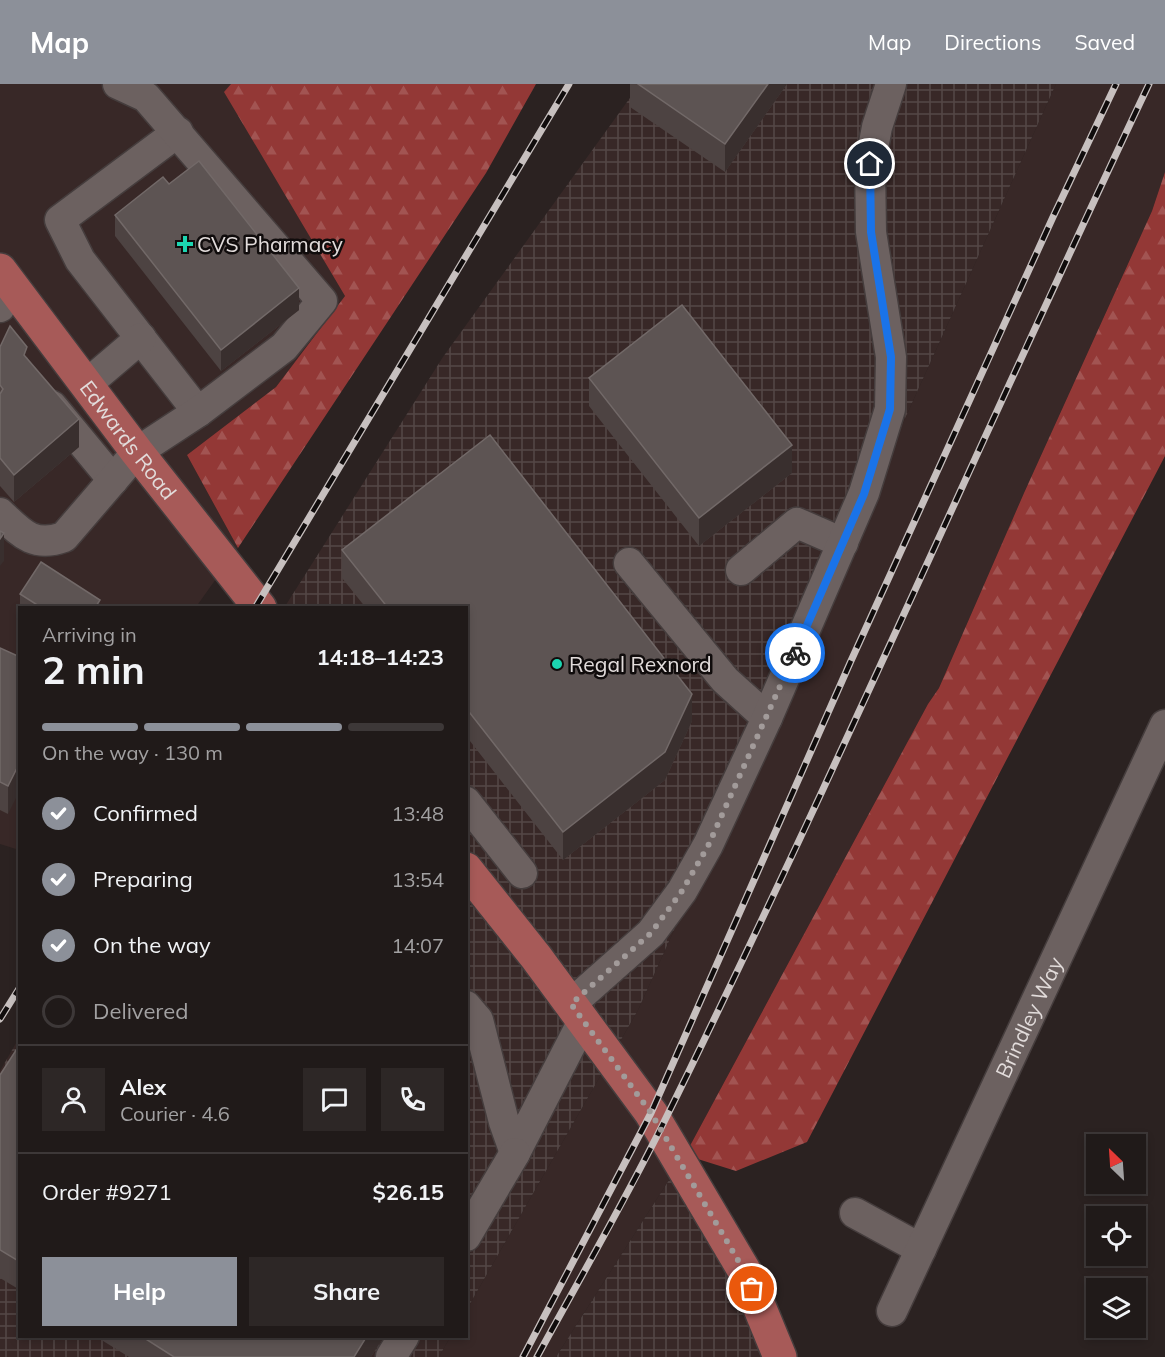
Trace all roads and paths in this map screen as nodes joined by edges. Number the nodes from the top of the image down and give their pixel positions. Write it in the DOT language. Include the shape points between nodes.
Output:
graph roads {
  1 [pos="118,84"];
  2 [pos="891,84"];
  3 [pos="178,132"];
  4 [pos="4,287"];
  5 [pos="141,338"];
  6 [pos="87,384"];
  7 [pos="33,386"];
  8 [pos="198,412"];
  9 [pos="137,452"];
  10 [pos="113,480"];
  11 [pos="0,513"];
  12 [pos="843,543"];
  13 [pos="629,563"];
  14 [pos="741,570"];
  15 [pos="258,606"];
  16 [pos="767,718"];
  17 [pos="1165,725"];
  18 [pos="468,805"];
  19 [pos="468,872"];
  20 [pos="522,873"];
  21 [pos="468,1008"];
  22 [pos="577,1013"];
  23 [pos="515,1153"];
  24 [pos="855,1213"];
  25 [pos="468,1233"];
  26 [pos="921,1249"];
  27 [pos="892,1311"];
  28 [pos="403,1338"];
  29 [pos="392,1357"];
  30 [pos="780,1357"];
  1 -- 3 [label="street" via="146,97"];
  2 -- 12 [label="street" via="870,164 871,232 891,357 890,409 864,494"];
  3 -- 5 [label="street" via="60,220 80,260"];
  3 -- 8 [label="street" via="322,301 284,347"];
  4 -- 6 [label="main road, Edwards Road"];
  5 -- 6 [label="street"];
  5 -- 8 [label="street"];
  6 -- 9 [label="main road, Edwards Road"];
  7 -- 10 [label="street"];
  8 -- 9 [label="street"];
  9 -- 10 [label="street"];
  9 -- 15 [label="main road, Edwards Road"];
  10 -- 11 [label="street" via="64,537 51,542 34,540"];
  12 -- 14 [label="street" via="797,523"];
  12 -- 16 [label="street"];
  13 -- 16 [label="street" via="725,680"];
  16 -- 22 [label="street" via="708,846 682,891 651,933"];
  17 -- 26 [label="street, Brindley Way"];
  18 -- 20 [label="street"];
  19 -- 22 [label="main road"];
  21 -- 23 [label="street" via="478,1020"];
  22 -- 23 [label="street"];
  22 -- 30 [label="main road" via="656,1121 745,1272"];
  23 -- 25 [label="street"];
  24 -- 26 [label="street"];
  26 -- 27 [label="street, Brindley Way"];
  28 -- 29 [label="street"];
}
